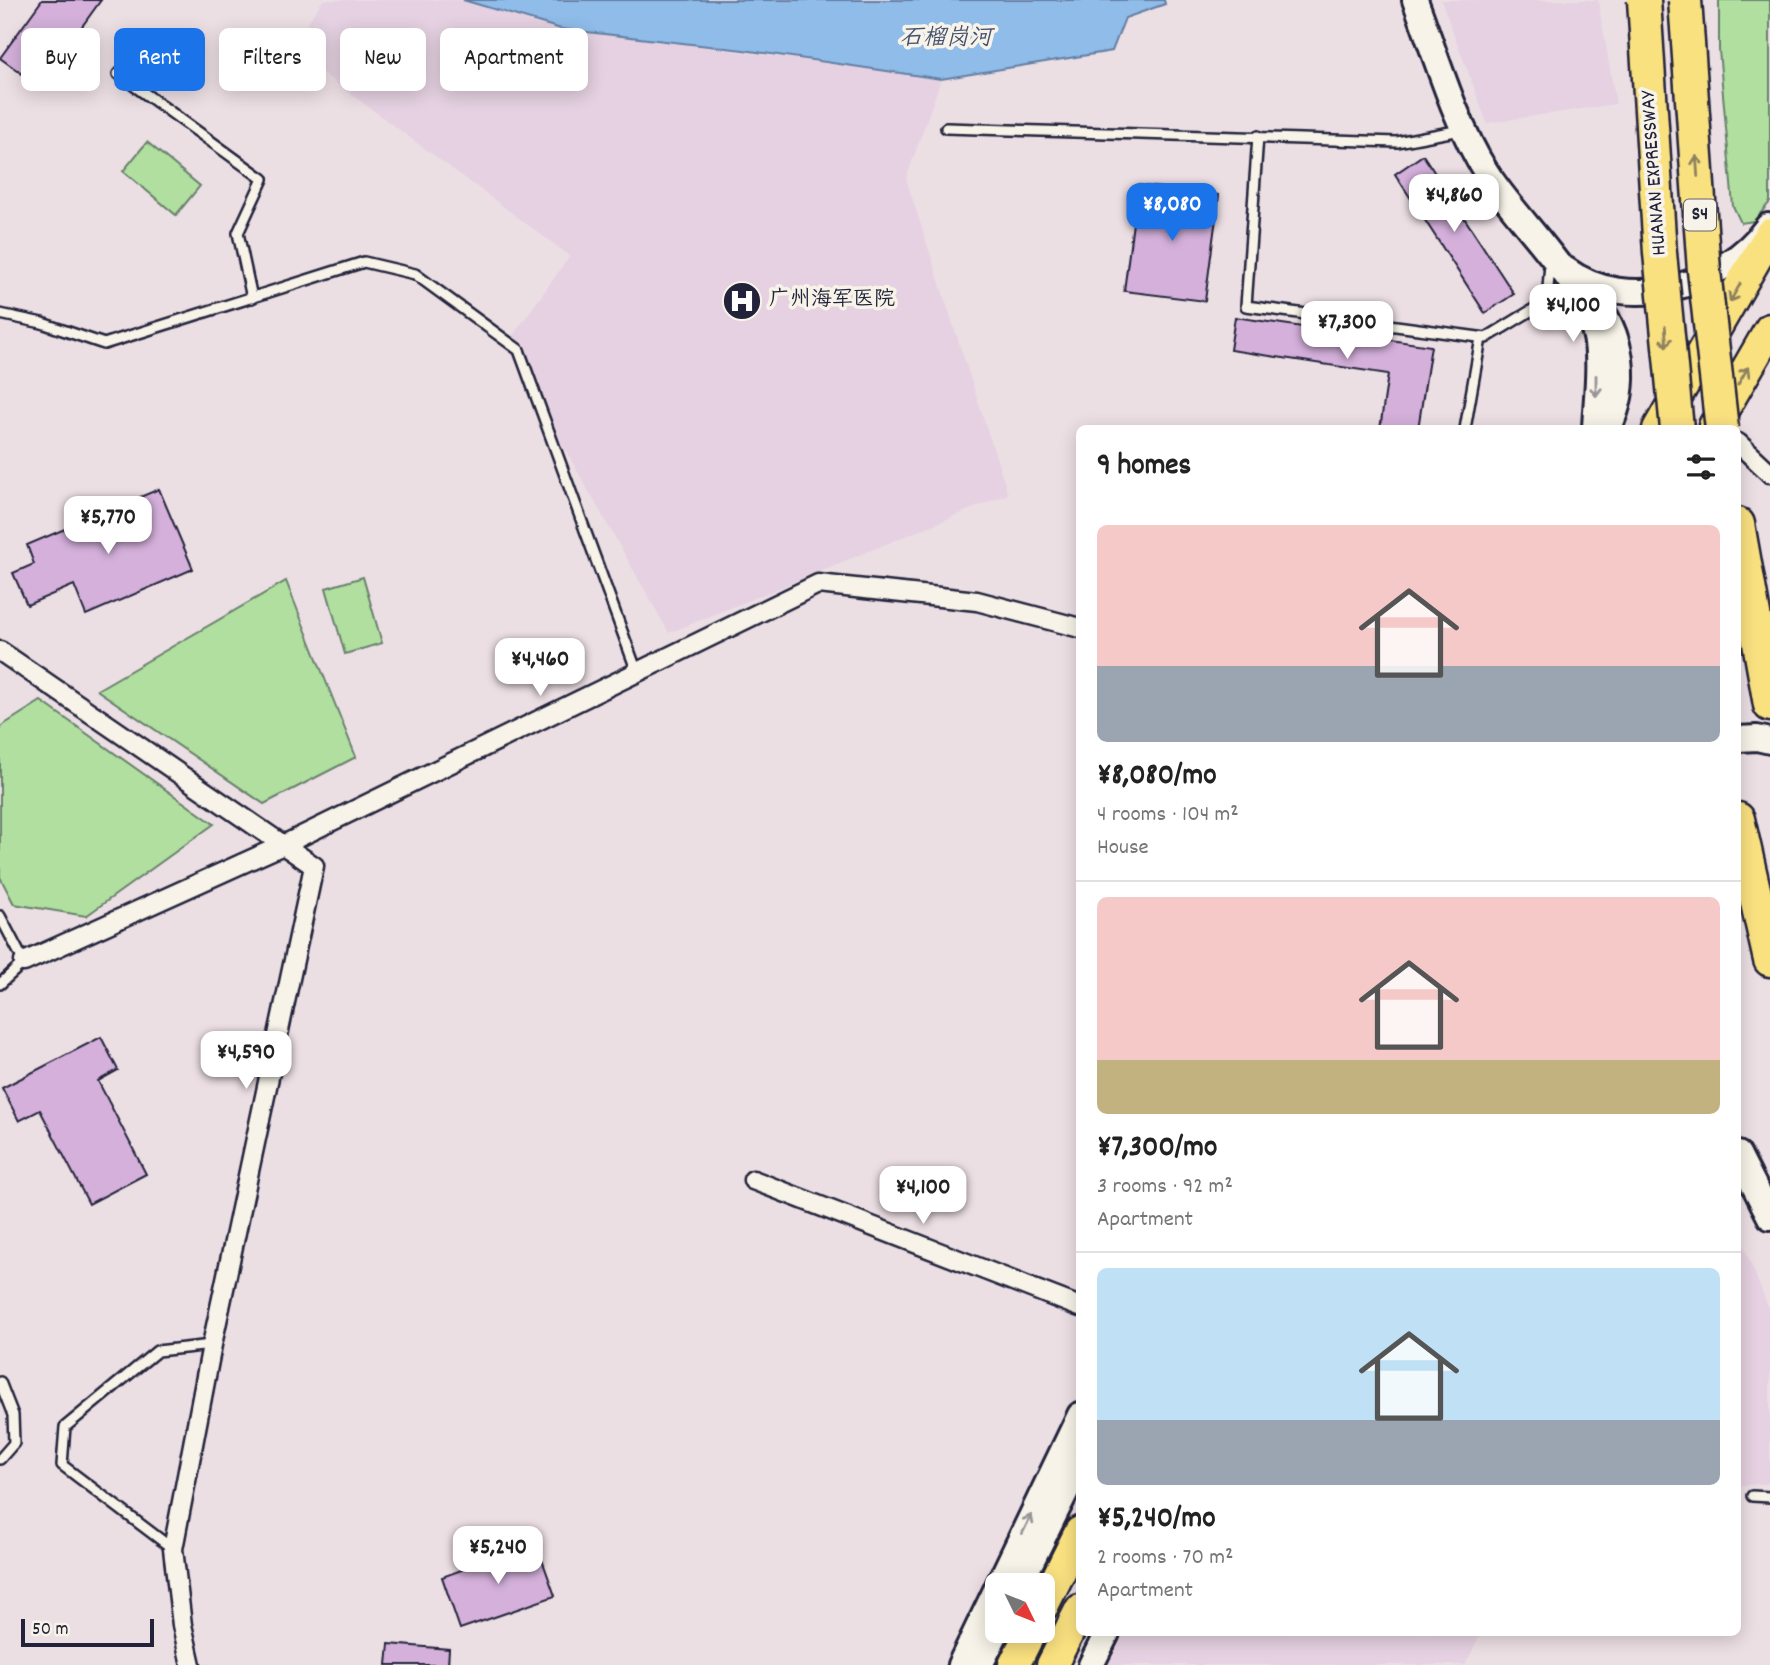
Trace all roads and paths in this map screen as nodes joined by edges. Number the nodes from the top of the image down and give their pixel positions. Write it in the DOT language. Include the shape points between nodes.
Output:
graph roads {
  1 [pos="1415,0"];
  2 [pos="1644,0"];
  3 [pos="1685,0"];
  4 [pos="141,91"];
  5 [pos="946,128"];
  6 [pos="1466,129"];
  7 [pos="1258,136"];
  8 [pos="1770,223"];
  9 [pos="1770,234"];
  10 [pos="1550,258"];
  11 [pos="252,298"];
  12 [pos="0,314"];
  13 [pos="1770,329"];
  14 [pos="1480,338"];
  15 [pos="1466,425"];
  16 [pos="1595,425"];
  17 [pos="1609,425"];
  18 [pos="1660,425"];
  19 [pos="1677,425"];
  20 [pos="1718,425"];
  21 [pos="1719,425"];
  22 [pos="1741,446"];
  23 [pos="1770,473"];
  24 [pos="1741,541"];
  25 [pos="1076,627"];
  26 [pos="0,651"];
  27 [pos="637,672"];
  28 [pos="1770,705"];
  29 [pos="1741,739"];
  30 [pos="1770,741"];
  31 [pos="1741,833"];
  32 [pos="283,845"];
  33 [pos="0,916"];
  34 [pos="1766,946"];
  35 [pos="24,962"];
  36 [pos="0,984"];
  37 [pos="1741,1160"];
  38 [pos="753,1180"];
  39 [pos="1770,1217"];
  40 [pos="1076,1305"];
  41 [pos="212,1345"];
  42 [pos="0,1382"];
  43 [pos="1076,1423"];
  44 [pos="0,1459"];
  45 [pos="1076,1471"];
  46 [pos="1752,1496"];
  47 [pos="1770,1497"];
  48 [pos="1076,1540"];
  49 [pos="173,1549"];
  50 [pos="1004,1573"];
  51 [pos="1025,1573"];
  52 [pos="1055,1582"];
  53 [pos="985,1613"];
  54 [pos="1076,1618"];
  55 [pos="1106,1636"];
  56 [pos="991,1643"];
  57 [pos="1025,1643"];
  58 [pos="191,1665"];
  59 [pos="960,1665"];
  60 [pos="980,1665"];
  61 [pos="1014,1665"];
  62 [pos="1052,1665"];
  63 [pos="1091,1665"];
  1 -- 6 [label="main road"];
  2 -- 19 [label="highway, HUANAN EXPRESSWAY / S4, one-way, bridge"];
  20 -- 3 [label="highway, HUANAN EXPRESSWAY / S4, one-way, bridge"];
  4 -- 11 [label="lane" via="263,179 238,233"];
  5 -- 7 [label="lane"];
  6 -- 7 [label="lane" via="1397,142"];
  6 -- 10 [label="main road" via="1485,171"];
  7 -- 14 [label="lane" via="1247,306"];
  8 -- 10 [label="main road" via="1726,266 1690,285 1651,291 1607,289 1580,280"];
  9 -- 18 [label="highway, one-way"];
  10 -- 14 [label="lane" via="1547,301"];
  10 -- 16 [label="main road, one-way" via="1574,286 1596,336"];
  10 -- 17 [label="main road" via="1600,306 1617,336 1620,389"];
  11 -- 12 [label="lane" via="104,344"];
  11 -- 27 [label="lane" via="364,262 415,274 519,350"];
  21 -- 13 [label="highway, one-way"];
  14 -- 15 [label="lane"];
  22 -- 23 [label="street"];
  24 -- 28 [label="highway"];
  25 -- 27 [label="street" via="977,601 818,584"];
  26 -- 32 [label="street"];
  27 -- 32 [label="street"];
  29 -- 30 [label="main road"];
  31 -- 34 [label="highway"];
  32 -- 35 [label="street"];
  32 -- 41 [label="street" via="314,866"];
  33 -- 35 [label="lane"];
  35 -- 36 [label="lane"];
  37 -- 39 [label="main road"];
  38 -- 40 [label="street"];
  41 -- 49 [label="street"];
  41 -- 49 [label="lane" via="157,1351 65,1427 62,1465"];
  42 -- 44 [label="lane" via="13,1415 14,1443"];
  50 -- 43 [label="main road, one-way"];
  45 -- 51 [label="main road"];
  46 -- 47 [label="lane"];
  48 -- 52 [label="highway"];
  49 -- 58 [label="street"];
  53 -- 59 [label="main road"];
  54 -- 62 [label="highway"];
  55 -- 63 [label="main road"];
  56 -- 60 [label="main road"];
  57 -- 61 [label="highway"];
}
